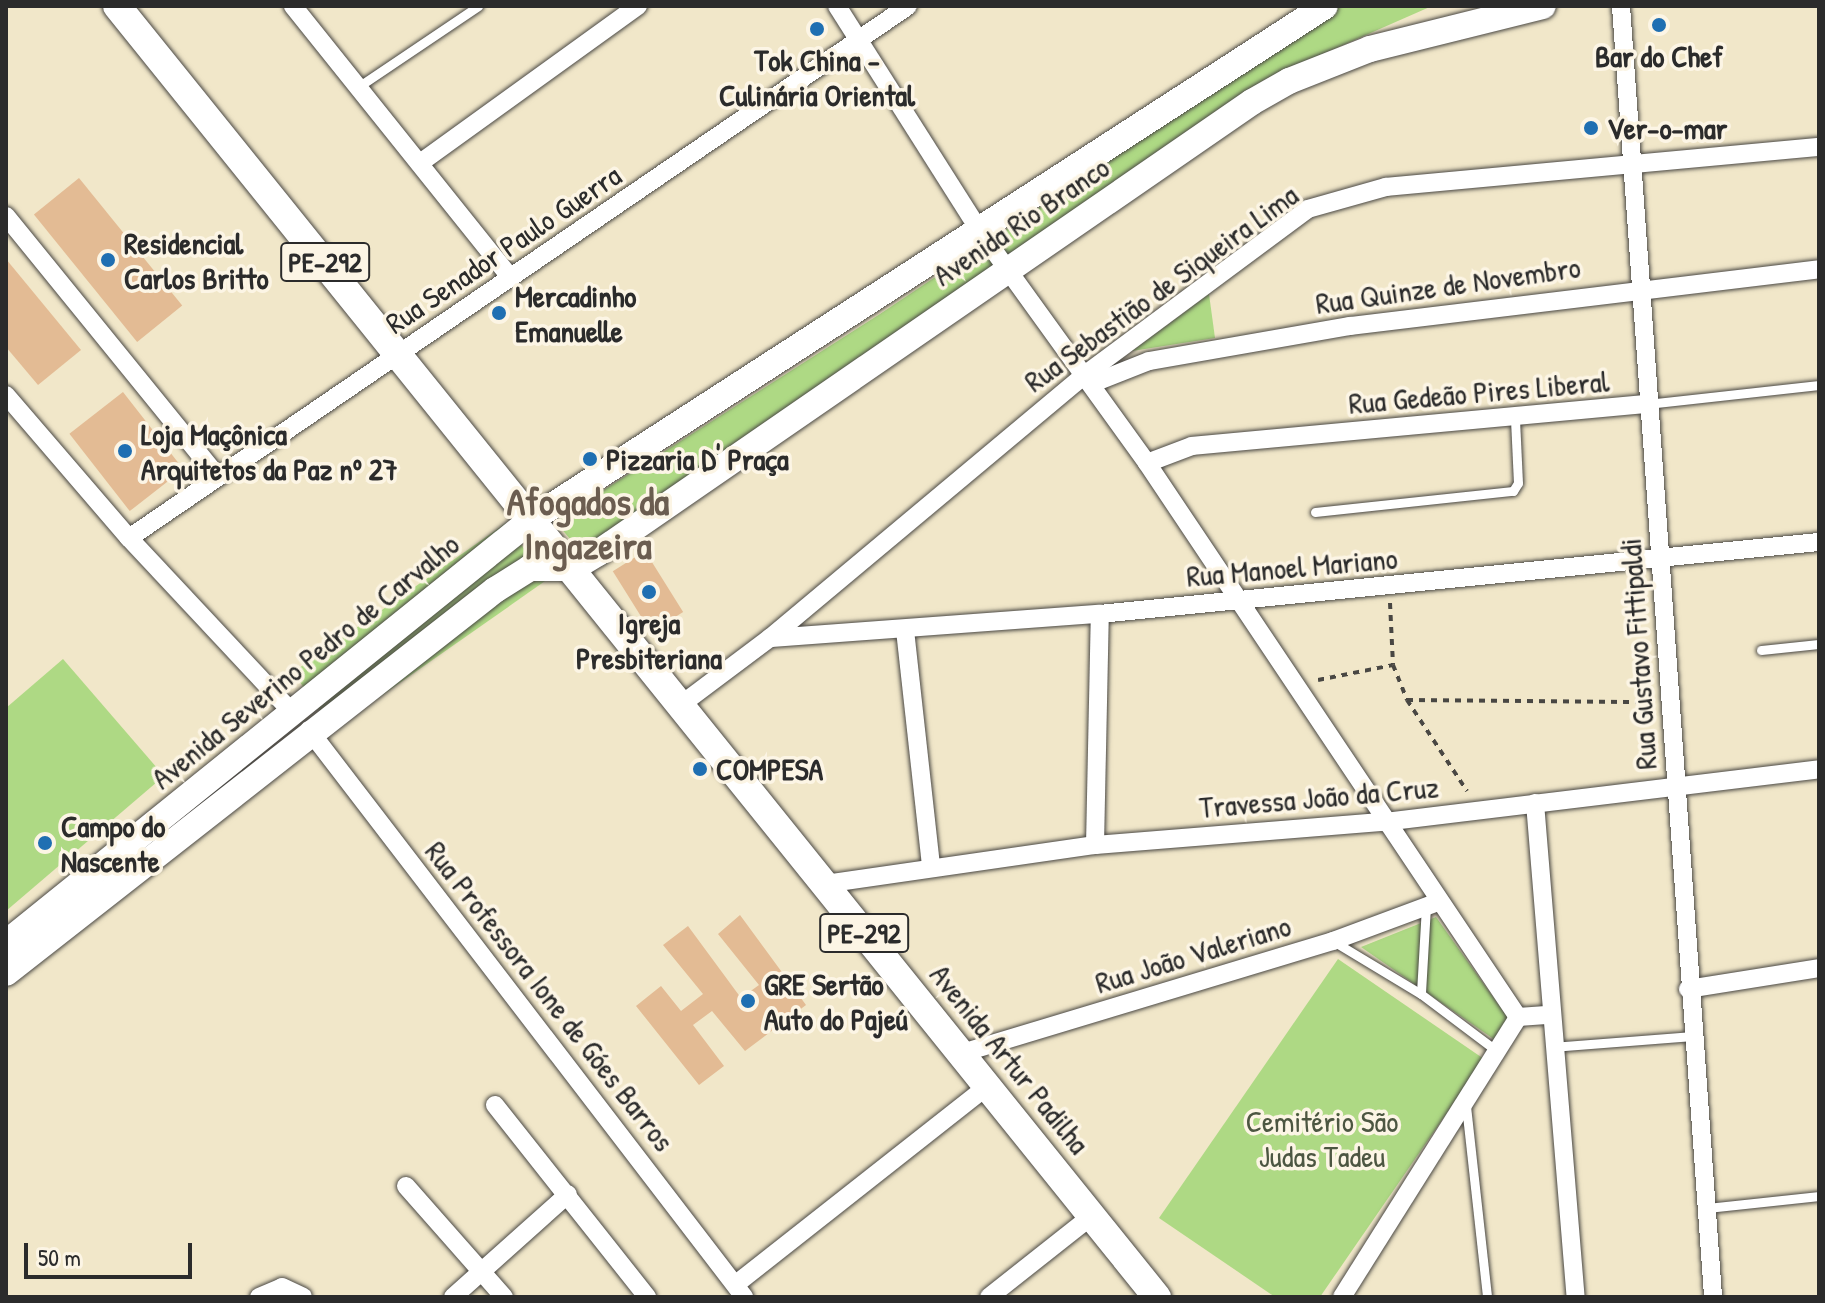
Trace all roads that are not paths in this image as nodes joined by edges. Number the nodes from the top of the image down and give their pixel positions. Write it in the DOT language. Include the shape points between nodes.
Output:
graph roads {
  1 [pos="117,6"];
  2 [pos="478,6"];
  3 [pos="837,6"];
  4 [pos="908,6"];
  5 [pos="1543,6"];
  6 [pos="1621,6"];
  7 [pos="635,7"];
  8 [pos="1321,7"];
  9 [pos="303,9"];
  10 [pos="859,39"];
  11 [pos="358,87"];
  12 [pos="1819,147"];
  13 [pos="1631,161"];
  14 [pos="420,163"];
  15 [pos="6,216"];
  16 [pos="979,230"];
  17 [pos="1819,269"];
  18 [pos="1006,270"];
  19 [pos="510,277"];
  20 [pos="1639,287"];
  21 [pos="400,353"];
  22 [pos="1087,380"];
  23 [pos="1819,385"];
  24 [pos="6,395"];
  25 [pos="1647,404"];
  26 [pos="1515,420"];
  27 [pos="1147,463"];
  28 [pos="217,476"];
  29 [pos="1315,512"];
  30 [pos="532,519"];
  31 [pos="129,538"];
  32 [pos="1819,542"];
  33 [pos="1660,559"];
  34 [pos="573,568"];
  35 [pos="1235,601"];
  36 [pos="1100,614"];
  37 [pos="905,630"];
  38 [pos="770,638"];
  39 [pos="1819,644"];
  40 [pos="1761,650"];
  41 [pos="682,704"];
  42 [pos="301,722"];
  43 [pos="1819,769"];
  44 [pos="1676,785"];
  45 [pos="217,790"];
  46 [pos="1535,803"];
  47 [pos="1384,822"];
  48 [pos="1095,845"];
  49 [pos="931,865"];
  50 [pos="824,884"];
  51 [pos="1432,904"];
  52 [pos="1333,941"];
  53 [pos="6,943"];
  54 [pos="1819,968"];
  55 [pos="6,973"];
  56 [pos="1688,989"];
  57 [pos="1421,994"];
  58 [pos="1550,1015"];
  59 [pos="1518,1017"];
  60 [pos="1692,1036"];
  61 [pos="1553,1047"];
  62 [pos="1497,1051"];
  63 [pos="962,1053"];
  64 [pos="988,1086"];
  65 [pos="495,1105"];
  66 [pos="1466,1106"];
  67 [pos="406,1186"];
  68 [pos="568,1194"];
  69 [pos="1819,1196"];
  70 [pos="1707,1208"];
  71 [pos="1093,1215"];
  72 [pos="482,1272"];
  73 [pos="740,1290"];
  74 [pos="259,1297"];
  75 [pos="303,1297"];
  76 [pos="453,1297"];
  77 [pos="504,1297"];
  78 [pos="647,1297"];
  79 [pos="989,1297"];
  80 [pos="1157,1297"];
  81 [pos="1342,1297"];
  82 [pos="1487,1297"];
  83 [pos="1576,1297"];
  84 [pos="1713,1297"];
  1 -- 21 [label="main road, Avenida Artur Padilha / PE-292"];
  2 -- 11 [label="lane"];
  3 -- 10 [label="street"];
  4 -- 10 [label="street, Rua Senador Paulo Guerra"];
  5 -- 18 [label="street, Avenida Rio Branco" via="1370,49 1289,81"];
  6 -- 13 [label="street, Rua Gustavo Fittipaldi"];
  7 -- 14 [label="street"];
  8 -- 16 [label="street, Avenida Rio Branco"];
  9 -- 11 [label="street"];
  10 -- 16 [label="street"];
  10 -- 19 [label="street, Rua Senador Paulo Guerra"];
  11 -- 14 [label="street"];
  12 -- 13 [label="street, Rua Sebastião de Siqueira Lima"];
  13 -- 20 [label="street, Rua Gustavo Fittipaldi"];
  13 -- 22 [label="street, Rua Sebastião de Siqueira Lima" via="1386,187 1308,209"];
  14 -- 19 [label="street"];
  15 -- 28 [label="street"];
  16 -- 18 [label="street"];
  16 -- 30 [label="street, Avenida Rio Branco"];
  17 -- 20 [label="street, Rua Quinze de Novembro"];
  18 -- 22 [label="street"];
  18 -- 34 [label="street, Avenida Rio Branco"];
  19 -- 21 [label="street, Rua Senador Paulo Guerra"];
  20 -- 22 [label="street, Rua Quinze de Novembro" via="1227,346"];
  20 -- 25 [label="street, Rua Gustavo Fittipaldi"];
  21 -- 28 [label="street, Rua Senador Paulo Guerra"];
  21 -- 30 [label="main road, Avenida Artur Padilha / PE-292"];
  22 -- 27 [label="street"];
  22 -- 38 [label="street, Rua Sebastião de Siqueira Lima"];
  23 -- 25 [label="lane, Rua Gedeão Pires Liberal"];
  24 -- 31 [label="street, Rua Professora Ione de Góes Barros"];
  25 -- 26 [label="street, Rua Gedeão Pires Liberal"];
  25 -- 33 [label="street, Rua Gustavo Fittipaldi"];
  26 -- 27 [label="street, Rua Gedeão Pires Liberal" via="1192,446"];
  26 -- 29 [label="lane" via="1518,483 1513,491"];
  27 -- 35 [label="street"];
  28 -- 31 [label="street, Rua Senador Paulo Guerra"];
  30 -- 34 [label="main road, Avenida Artur Padilha / PE-292"];
  30 -- 42 [label="street, Avenida Severino Pedro de Carvalho"];
  31 -- 42 [label="street, Rua Professora Ione de Góes Barros"];
  32 -- 33 [label="street, Rua Manoel Mariano"];
  33 -- 35 [label="street, Rua Manoel Mariano"];
  33 -- 44 [label="street, Rua Gustavo Fittipaldi"];
  34 -- 41 [label="main road, Avenida Artur Padilha / PE-292"];
  34 -- 42 [label="street, Avenida Severino Pedro de Carvalho" via="538,566 515,576"];
  35 -- 36 [label="street, Rua Manoel Mariano"];
  35 -- 47 [label="street"];
  36 -- 37 [label="street, Rua Manoel Mariano"];
  36 -- 48 [label="street"];
  37 -- 38 [label="street, Rua Manoel Mariano"];
  37 -- 49 [label="street"];
  38 -- 41 [label="street, Rua Sebastião de Siqueira Lima"];
  39 -- 40 [label="lane"];
  41 -- 50 [label="main road, Avenida Artur Padilha / PE-292"];
  42 -- 45 [label="street, Avenida Severino Pedro de Carvalho"];
  42 -- 73 [label="street, Rua Professora Ione de Góes Barros"];
  43 -- 44 [label="street, Travessa João da Cruz"];
  44 -- 46 [label="street, Travessa João da Cruz"];
  44 -- 56 [label="street, Rua Gustavo Fittipaldi"];
  45 -- 53 [label="street, Avenida Severino Pedro de Carvalho"];
  45 -- 55 [label="street, Avenida Severino Pedro de Carvalho"];
  46 -- 47 [label="street, Travessa João da Cruz"];
  46 -- 58 [label="street"];
  47 -- 48 [label="street, Travessa João da Cruz"];
  47 -- 51 [label="street"];
  48 -- 49 [label="street, Travessa João da Cruz"];
  49 -- 50 [label="street, Travessa João da Cruz"];
  50 -- 63 [label="main road, Avenida Artur Padilha / PE-292"];
  51 -- 52 [label="street, Rua João Valeriano"];
  51 -- 57 [label="lane"];
  51 -- 59 [label="street"];
  52 -- 57 [label="lane"];
  52 -- 63 [label="street, Rua João Valeriano"];
  54 -- 56 [label="street"];
  56 -- 60 [label="street, Rua Gustavo Fittipaldi"];
  57 -- 62 [label="lane"];
  58 -- 59 [label="street"];
  58 -- 61 [label="street"];
  59 -- 62 [label="street"];
  60 -- 61 [label="lane"];
  60 -- 70 [label="street, Rua Gustavo Fittipaldi"];
  61 -- 83 [label="street"];
  62 -- 66 [label="street"];
  63 -- 64 [label="main road, Avenida Artur Padilha / PE-292"];
  64 -- 71 [label="main road, Avenida Artur Padilha / PE-292"];
  64 -- 73 [label="street"];
  65 -- 68 [label="street"];
  66 -- 81 [label="street"];
  66 -- 82 [label="lane"];
  67 -- 72 [label="street"];
  68 -- 72 [label="street"];
  68 -- 78 [label="street"];
  69 -- 70 [label="lane"];
  70 -- 84 [label="street, Rua Gustavo Fittipaldi"];
  71 -- 79 [label="street"];
  71 -- 80 [label="main road, Avenida Artur Padilha / PE-292"];
  72 -- 76 [label="street"];
  72 -- 77 [label="street"];
  74 -- 75 [label="street" via="282,1287"];
}
